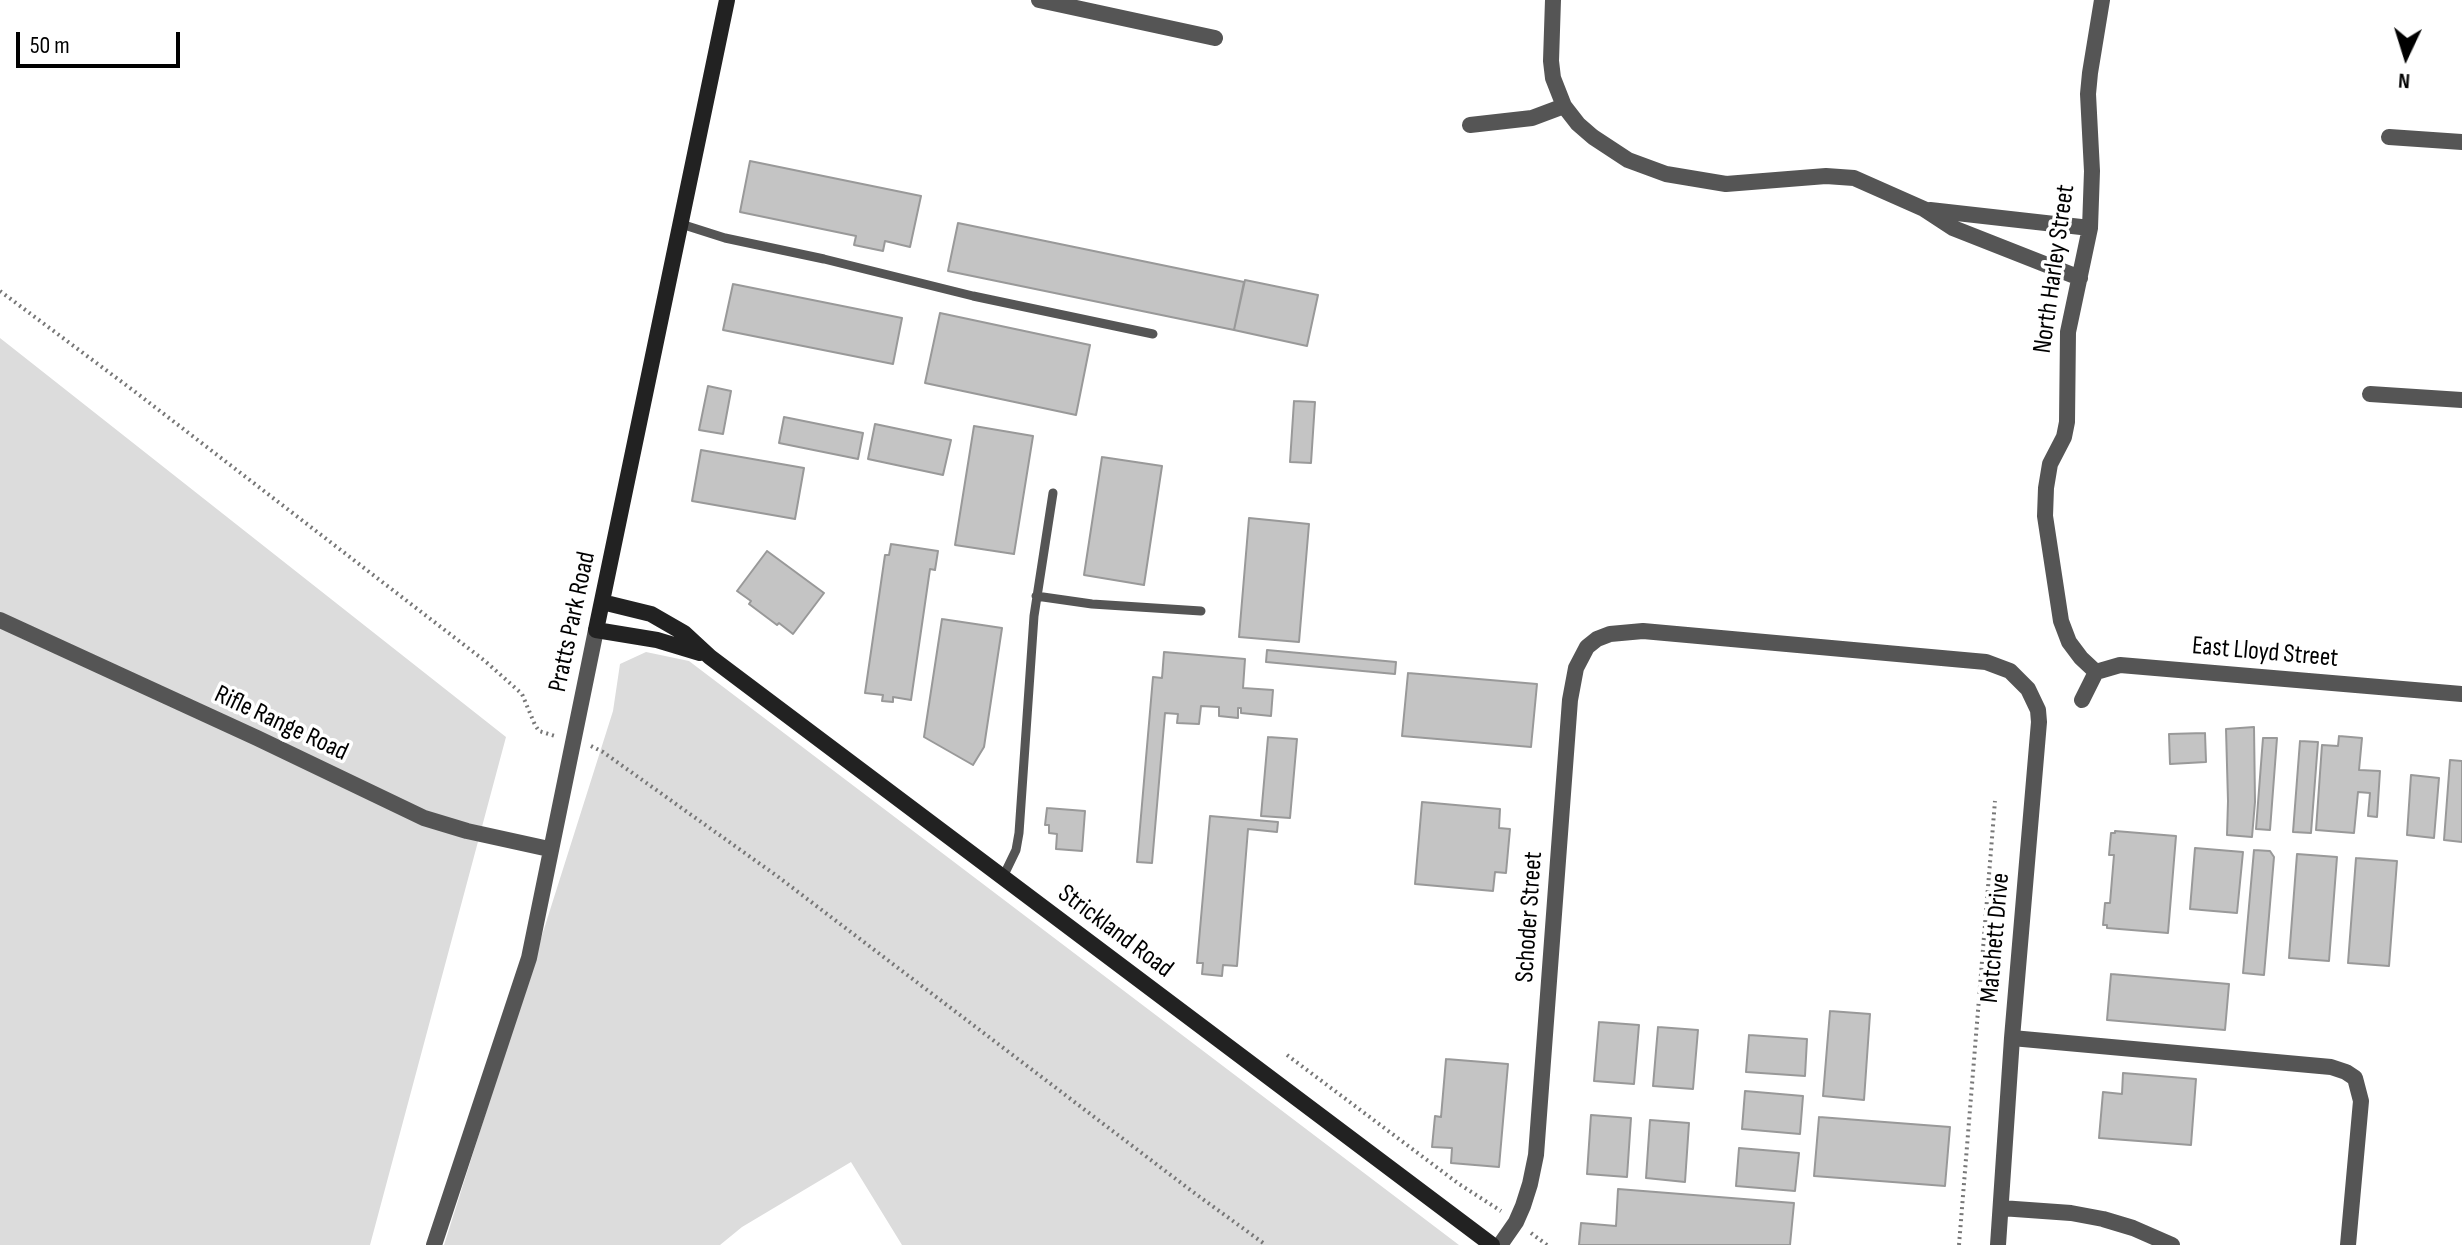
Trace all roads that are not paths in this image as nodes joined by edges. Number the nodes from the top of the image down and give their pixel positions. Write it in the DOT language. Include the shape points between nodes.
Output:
graph roads {
  1 [pos="727,0"];
  2 [pos="1039,0"];
  3 [pos="1553,0"];
  4 [pos="2101,0"];
  5 [pos="1215,38"];
  6 [pos="1564,106"];
  7 [pos="1470,125"];
  8 [pos="2389,137"];
  9 [pos="2462,142"];
  10 [pos="1924,209"];
  11 [pos="681,224"];
  12 [pos="2090,228"];
  13 [pos="2080,278"];
  14 [pos="1153,334"];
  15 [pos="2370,394"];
  16 [pos="2462,400"];
  17 [pos="1053,493"];
  18 [pos="1036,596"];
  19 [pos="602,602"];
  20 [pos="1201,611"];
  21 [pos="0,620"];
  22 [pos="596,630"];
  23 [pos="710,657"];
  24 [pos="1986,662"];
  25 [pos="2096,672"];
  26 [pos="2462,694"];
  27 [pos="2082,700"];
  28 [pos="549,849"];
  29 [pos="1003,877"];
  30 [pos="2012,1038"];
  31 [pos="2001,1208"];
  32 [pos="434,1245"];
  33 [pos="1492,1245"];
  34 [pos="1500,1245"];
  35 [pos="1998,1245"];
  36 [pos="2172,1245"];
  37 [pos="2348,1245"];
  1 -- 11 [label="street, Pratts Park Road"];
  2 -- 5 [label="street"];
  3 -- 6 [label="street" via="1551,61"];
  4 -- 12 [label="street, North Harley Street" via="2088,94"];
  6 -- 7 [label="street" via="1532,118"];
  6 -- 10 [label="street" via="1611,150 1666,174 1726,184 1854,178"];
  8 -- 9 [label="street"];
  10 -- 12 [label="street"];
  10 -- 13 [label="street" via="1967,234"];
  11 -- 14 [label="lane"];
  11 -- 19 [label="street, Pratts Park Road"];
  12 -- 13 [label="street, North Harley Street"];
  13 -- 25 [label="street, North Harley Street" via="2068,332 2067,422 2050,464 2045,516 2061,621 2069,642"];
  15 -- 16 [label="street"];
  17 -- 18 [label="lane"];
  18 -- 20 [label="lane"];
  18 -- 29 [label="lane" via="1019,833"];
  19 -- 22 [label="street, Pratts Park Road"];
  19 -- 23 [label="street, Strickland Road" via="665,621"];
  21 -- 28 [label="street, Rifle Range Road" via="424,818"];
  22 -- 23 [label="street, Strickland Road" via="657,640"];
  22 -- 28 [label="street, Pratts Park Road"];
  23 -- 29 [label="street, Strickland Road"];
  24 -- 30 [label="street, Matchett Drive" via="2020,679 2034,699 2039,722"];
  24 -- 34 [label="street, Schoder Street" via="1643,631 1597,639 1582,656 1572,685 1536,1155 1516,1222"];
  25 -- 26 [label="street, East Lloyd Street" via="2120,665"];
  25 -- 27 [label="street"];
  28 -- 32 [label="street, Pratts Park Road" via="529,958"];
  29 -- 33 [label="street, Strickland Road"];
  30 -- 31 [label="street, Matchett Drive"];
  30 -- 37 [label="street" via="2346,1072 2355,1078 2361,1101"];
  31 -- 35 [label="street, Matchett Drive"];
  31 -- 36 [label="street" via="2103,1219"];
}
